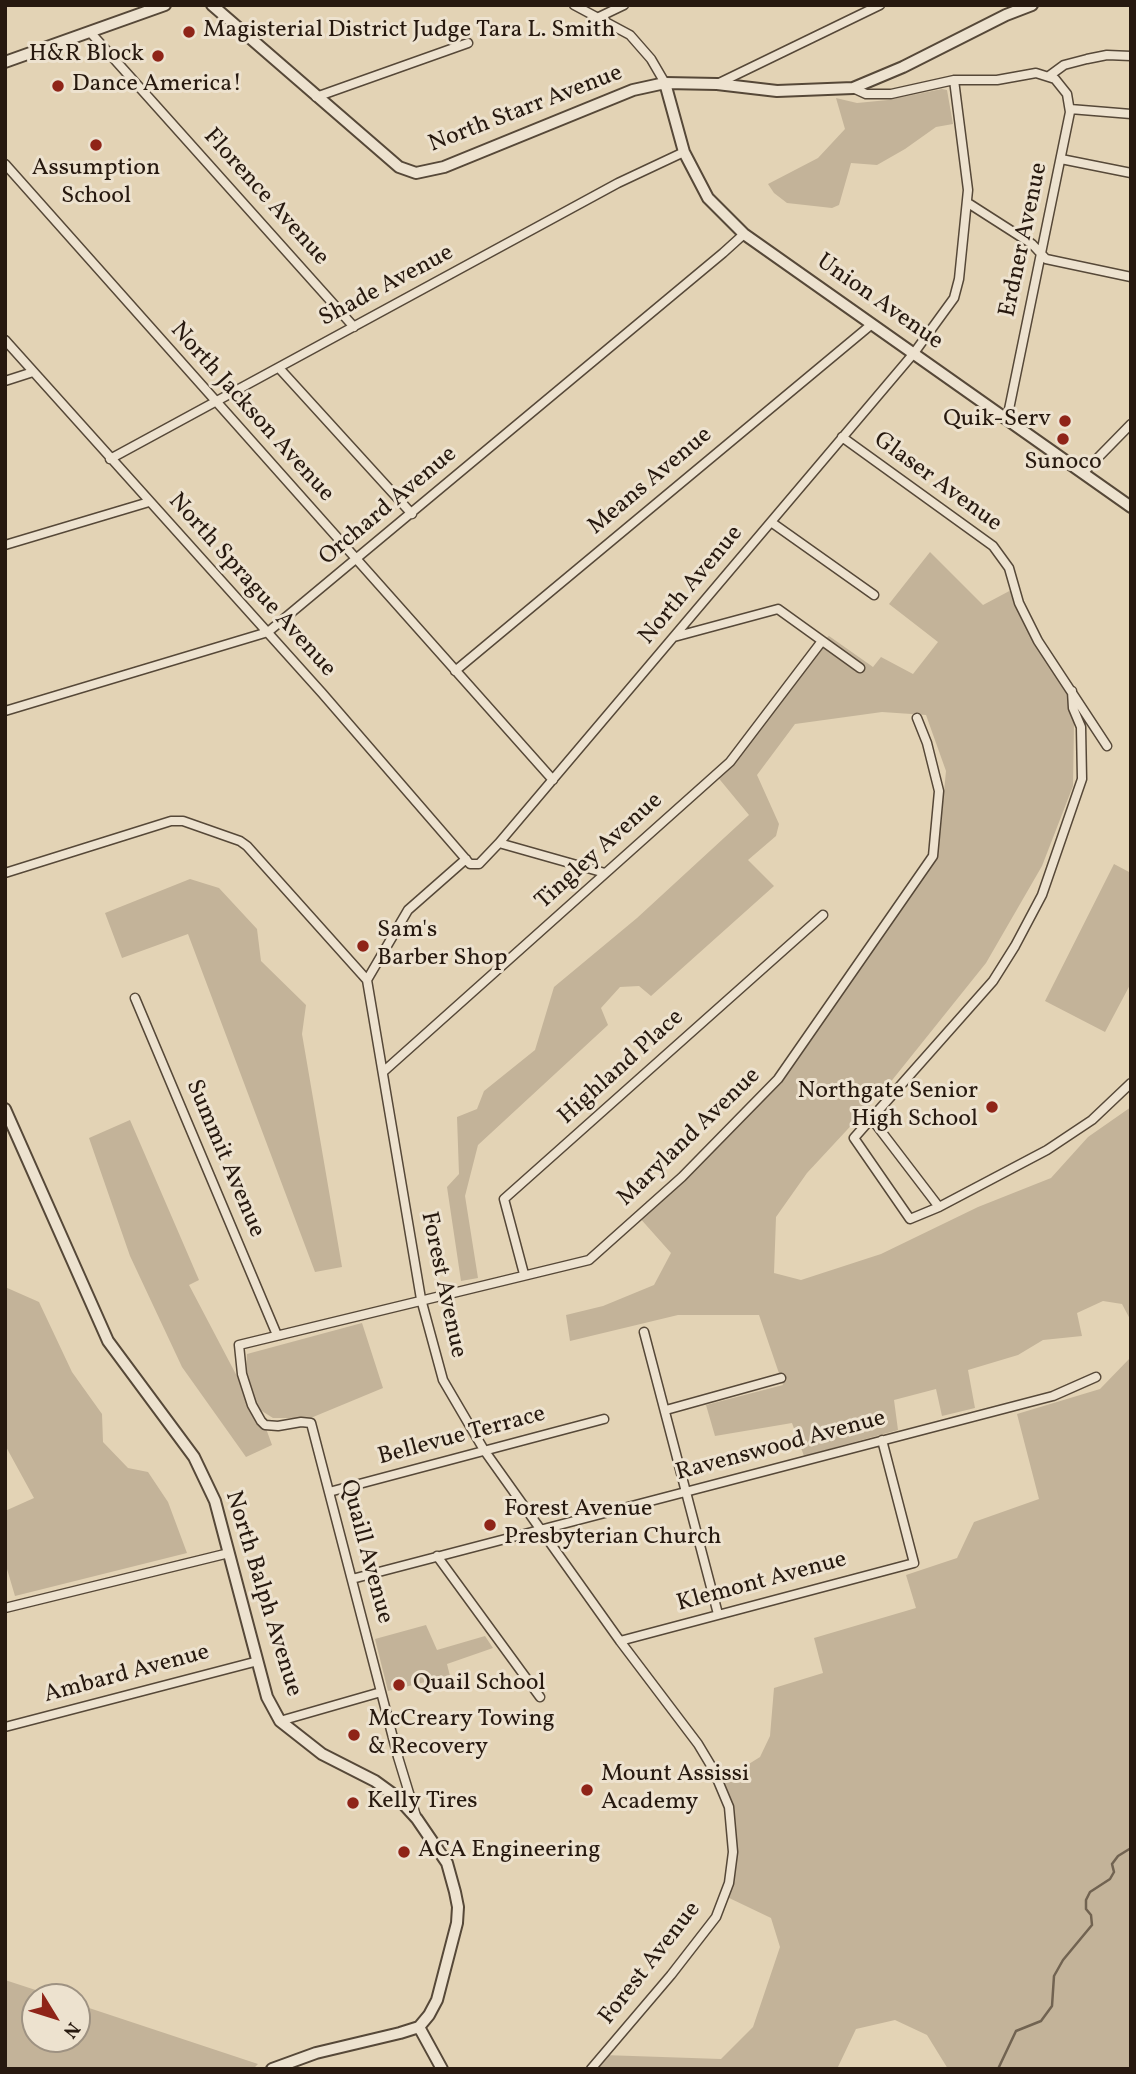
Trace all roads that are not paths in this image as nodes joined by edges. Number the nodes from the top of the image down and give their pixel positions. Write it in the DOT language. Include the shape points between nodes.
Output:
graph roads {
  1 [pos="165,5"];
  2 [pos="212,5"];
  3 [pos="574,5"];
  4 [pos="624,5"];
  5 [pos="880,5"];
  6 [pos="1032,5"];
  7 [pos="599,17"];
  8 [pos="90,32"];
  9 [pos="468,43"];
  10 [pos="1131,56"];
  11 [pos="5,62"];
  12 [pos="1049,76"];
  13 [pos="954,80"];
  14 [pos="665,83"];
  15 [pos="717,84"];
  16 [pos="853,88"];
  17 [pos="316,97"];
  18 [pos="1070,109"];
  19 [pos="1131,114"];
  20 [pos="684,152"];
  21 [pos="1061,159"];
  22 [pos="5,164"];
  23 [pos="1131,173"];
  24 [pos="968,203"];
  25 [pos="744,234"];
  26 [pos="1042,256"];
  27 [pos="1131,276"];
  28 [pos="872,324"];
  29 [pos="354,327"];
  30 [pos="5,340"];
  31 [pos="914,353"];
  32 [pos="279,368"];
  33 [pos="33,372"];
  34 [pos="5,381"];
  35 [pos="215,402"];
  36 [pos="1007,419"];
  37 [pos="1131,424"];
  38 [pos="842,437"];
  39 [pos="110,459"];
  40 [pos="1083,473"];
  41 [pos="149,502"];
  42 [pos="1131,507"];
  43 [pos="412,514"];
  44 [pos="771,522"];
  45 [pos="5,545"];
  46 [pos="356,560"];
  47 [pos="874,595"];
  48 [pos="268,632"];
  49 [pos="674,637"];
  50 [pos="822,640"];
  51 [pos="860,668"];
  52 [pos="455,671"];
  53 [pos="1072,691"];
  54 [pos="5,711"];
  55 [pos="917,718"];
  56 [pos="1107,746"];
  57 [pos="553,780"];
  58 [pos="499,844"];
  59 [pos="466,859"];
  60 [pos="5,873"];
  61 [pos="605,873"];
  62 [pos="823,915"];
  63 [pos="368,980"];
  64 [pos="135,998"];
  65 [pos="383,1072"];
  66 [pos="1131,1083"];
  67 [pos="5,1109"];
  68 [pos="871,1118"];
  69 [pos="939,1207"];
  70 [pos="524,1274"];
  71 [pos="421,1299"];
  72 [pos="644,1332"];
  73 [pos="276,1335"];
  74 [pos="239,1345"];
  75 [pos="1096,1377"];
  76 [pos="781,1378"];
  77 [pos="666,1410"];
  78 [pos="604,1419"];
  79 [pos="883,1440"];
  80 [pos="484,1450"];
  81 [pos="329,1492"];
  82 [pos="687,1492"];
  83 [pos="541,1530"];
  84 [pos="229,1553"];
  85 [pos="437,1556"];
  86 [pos="352,1579"];
  87 [pos="5,1608"];
  88 [pos="718,1614"];
  89 [pos="620,1641"];
  90 [pos="258,1661"];
  91 [pos="381,1692"];
  92 [pos="540,1697"];
  93 [pos="280,1721"];
  94 [pos="5,1727"];
  95 [pos="417,1819"];
  96 [pos="419,2026"];
  97 [pos="272,2069"];
  98 [pos="442,2069"];
  99 [pos="592,2069"];
  1 -- 8 [label="street"];
  2 -- 17 [label="street, North Starr Avenue"];
  3 -- 7 [label="street"];
  4 -- 7 [label="street"];
  5 -- 15 [label="street"];
  6 -- 16 [label="street, North Starr Avenue"];
  7 -- 14 [label="street" via="630,35"];
  8 -- 11 [label="street"];
  8 -- 29 [label="street, Florence Avenue"];
  9 -- 17 [label="street"];
  10 -- 12 [label="street" via="1087,59 1064,65"];
  12 -- 13 [label="street" via="1030,73 997,80"];
  12 -- 18 [label="street" via="1064,88"];
  13 -- 16 [label="street" via="891,94 866,94"];
  13 -- 24 [label="street, North Avenue"];
  14 -- 15 [label="street, North Starr Avenue"];
  14 -- 17 [label="street, North Starr Avenue" via="633,90 444,167 416,173 399,167"];
  14 -- 20 [label="street, Union Avenue"];
  15 -- 16 [label="street, North Starr Avenue" via="777,92"];
  18 -- 19 [label="street"];
  18 -- 21 [label="street, Erdner Avenue"];
  20 -- 25 [label="street, Union Avenue" via="708,198"];
  20 -- 29 [label="street, Shade Avenue" via="618,183"];
  21 -- 23 [label="street"];
  21 -- 26 [label="street, Erdner Avenue"];
  22 -- 35 [label="street, North Jackson Avenue"];
  24 -- 26 [label="street"];
  24 -- 31 [label="street, North Avenue" via="954,298"];
  25 -- 28 [label="street, Union Avenue"];
  25 -- 43 [label="street, Orchard Avenue"];
  26 -- 27 [label="street"];
  26 -- 36 [label="street, Erdner Avenue"];
  28 -- 31 [label="street, Union Avenue"];
  28 -- 52 [label="street, Means Avenue"];
  29 -- 32 [label="street, Shade Avenue"];
  30 -- 33 [label="street, North Sprague Avenue"];
  31 -- 36 [label="street, Union Avenue"];
  31 -- 38 [label="street, North Avenue"];
  32 -- 35 [label="street, Shade Avenue"];
  32 -- 43 [label="street"];
  33 -- 34 [label="street"];
  33 -- 39 [label="street, North Sprague Avenue"];
  35 -- 39 [label="street, Shade Avenue"];
  35 -- 46 [label="street, North Jackson Avenue"];
  36 -- 40 [label="street, Union Avenue"];
  37 -- 40 [label="street"];
  38 -- 44 [label="street, North Avenue"];
  38 -- 53 [label="street, Glaser Avenue" via="993,546 1009,568 1019,603 1038,641"];
  39 -- 41 [label="street, North Sprague Avenue"];
  40 -- 42 [label="street, Union Avenue"];
  41 -- 45 [label="street"];
  41 -- 48 [label="street, North Sprague Avenue"];
  43 -- 46 [label="street, Orchard Avenue"];
  44 -- 47 [label="street"];
  44 -- 49 [label="street, North Avenue"];
  46 -- 48 [label="street, Orchard Avenue"];
  46 -- 52 [label="street, North Jackson Avenue"];
  48 -- 54 [label="street, Orchard Avenue"];
  48 -- 59 [label="street, North Sprague Avenue"];
  49 -- 50 [label="street" via="778,609"];
  49 -- 57 [label="street, North Avenue"];
  50 -- 51 [label="street"];
  50 -- 61 [label="street, Tingley Avenue" via="730,762"];
  52 -- 57 [label="street, North Jackson Avenue"];
  53 -- 56 [label="street, Glaser Avenue"];
  53 -- 68 [label="street" via="1081,727 1082,779 1042,895 993,981"];
  55 -- 70 [label="street, Maryland Avenue" via="939,791 933,856 778,1079 682,1178 589,1259"];
  57 -- 58 [label="street, North Avenue"];
  58 -- 59 [label="street, North Avenue" via="479,864"];
  58 -- 61 [label="street"];
  59 -- 63 [label="street" via="408,910"];
  60 -- 63 [label="street" via="183,821 247,846"];
  61 -- 65 [label="street, Tingley Avenue"];
  62 -- 70 [label="street, Highland Place" via="504,1199"];
  63 -- 65 [label="street, Forest Avenue"];
  64 -- 73 [label="street, Summit Avenue"];
  65 -- 71 [label="street, Forest Avenue"];
  66 -- 69 [label="street" via="1091,1120 1047,1150"];
  67 -- 84 [label="street, North Balph Avenue" via="108,1341 194,1457 215,1501"];
  68 -- 69 [label="street"];
  68 -- 69 [label="street" via="854,1138 910,1219"];
  70 -- 71 [label="street, Maryland Avenue"];
  71 -- 73 [label="street, Maryland Avenue"];
  71 -- 80 [label="street, Forest Avenue" via="443,1380"];
  72 -- 77 [label="street"];
  73 -- 74 [label="street, Maryland Avenue"];
  74 -- 81 [label="street, Quaill Avenue" via="242,1374 261,1421 278,1426 311,1423"];
  75 -- 79 [label="street, Ravenswood Avenue" via="1053,1395"];
  76 -- 77 [label="street"];
  77 -- 82 [label="street"];
  78 -- 80 [label="street, Bellevue Terrace"];
  79 -- 82 [label="street, Ravenswood Avenue"];
  79 -- 88 [label="street, Klemont Avenue" via="915,1563"];
  80 -- 81 [label="street, Bellevue Terrace"];
  80 -- 83 [label="street, Forest Avenue"];
  81 -- 86 [label="street, Quaill Avenue"];
  82 -- 83 [label="street, Ravenswood Avenue"];
  82 -- 88 [label="street"];
  83 -- 85 [label="street, Ravenswood Avenue"];
  83 -- 89 [label="street, Forest Avenue"];
  84 -- 87 [label="street"];
  84 -- 90 [label="street, North Balph Avenue"];
  85 -- 86 [label="street, Ravenswood Avenue"];
  85 -- 92 [label="street"];
  86 -- 91 [label="street, Quaill Avenue"];
  88 -- 89 [label="street, Klemont Avenue"];
  89 -- 99 [label="street, Forest Avenue" via="713,1769 729,1807 733,1852 729,1883 716,1917"];
  90 -- 93 [label="street, North Balph Avenue" via="267,1696"];
  90 -- 94 [label="street, Ambard Avenue"];
  91 -- 93 [label="street"];
  91 -- 95 [label="street, Quaill Avenue"];
  93 -- 95 [label="street, North Balph Avenue" via="322,1754 375,1781"];
  95 -- 96 [label="street, North Balph Avenue" via="447,1863 458,1907 437,2000"];
  96 -- 97 [label="street"];
  96 -- 98 [label="street"];
}
